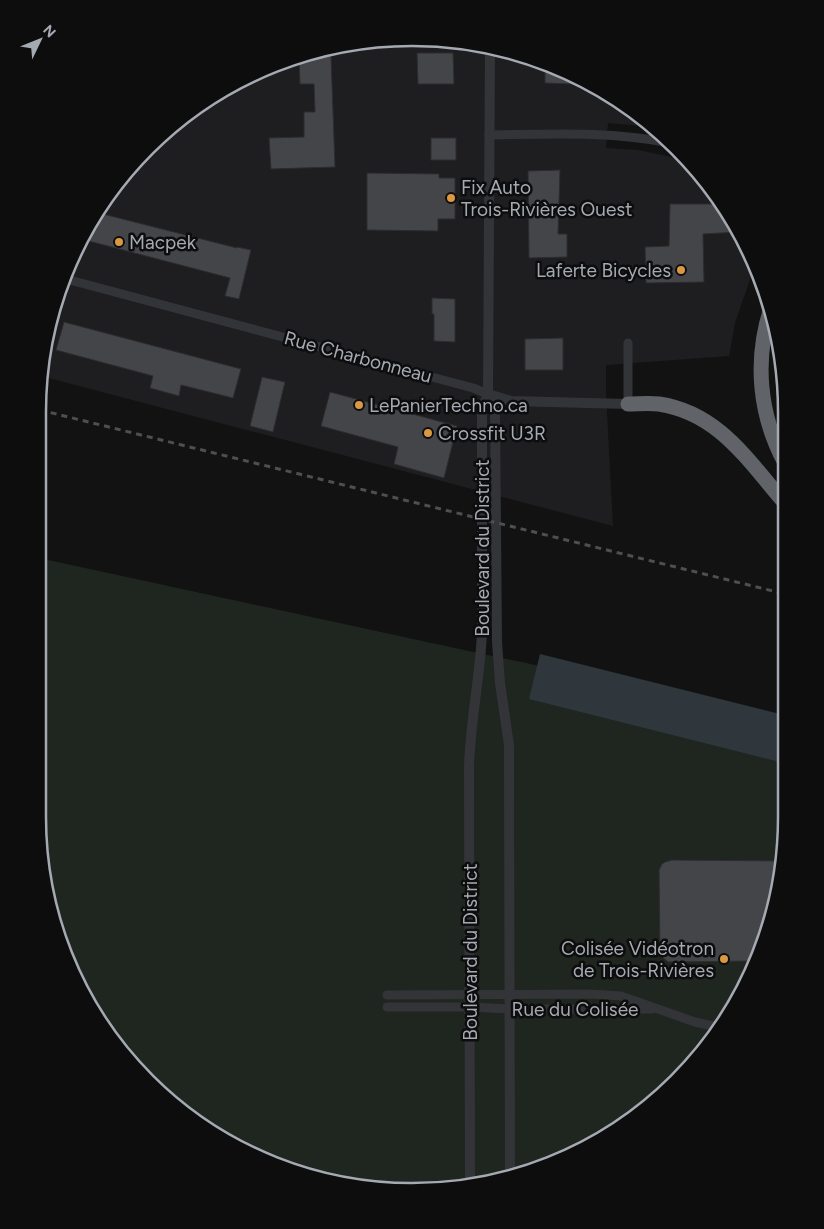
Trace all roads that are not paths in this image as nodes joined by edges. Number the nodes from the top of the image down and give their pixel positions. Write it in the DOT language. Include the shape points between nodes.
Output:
graph roads {
  1 [pos="490,55"];
  2 [pos="489,135"];
  3 [pos="657,141"];
  4 [pos="71,280"];
  5 [pos="767,323"];
  6 [pos="628,343"];
  7 [pos="488,394"];
  8 [pos="628,404"];
  9 [pos="778,449"];
  10 [pos="778,495"];
  11 [pos="510,994"];
  12 [pos="470,995"];
  13 [pos="387,996"];
  14 [pos="387,1007"];
  15 [pos="470,1007"];
  16 [pos="510,1009"];
  17 [pos="660,1009"];
  18 [pos="712,1026"];
  19 [pos="510,1169"];
  20 [pos="470,1178"];
  1 -- 2 [label="street"];
  2 -- 3 [label="street" via="608,134"];
  2 -- 7 [label="street"];
  4 -- 7 [label="street, Rue Charbonneau"];
  5 -- 9 [label="highway" via="762,344 761,389"];
  6 -- 8 [label="street"];
  7 -- 8 [label="street" via="511,401"];
  7 -- 11 [label="street, Boulevard du District" via="495,410 497,642 509,750"];
  7 -- 12 [label="street, Boulevard du District" via="482,413 481,649 470,754"];
  8 -- 10 [label="highway" via="668,406 689,412 708,423 740,449"];
  11 -- 12 [label="street, Rue du Colisée"];
  11 -- 16 [label="street, Boulevard du District"];
  11 -- 17 [label="street, Rue du Colisée" via="613,995"];
  12 -- 13 [label="street, Rue du Colisée"];
  12 -- 15 [label="street, Boulevard du District"];
  14 -- 15 [label="street, Rue du Colisée"];
  15 -- 16 [label="street, Rue du Colisée"];
  15 -- 20 [label="street, Boulevard du District"];
  16 -- 17 [label="street, Rue du Colisée"];
  16 -- 19 [label="street, Boulevard du District"];
  17 -- 18 [label="street, Rue du Colisée"];
}
